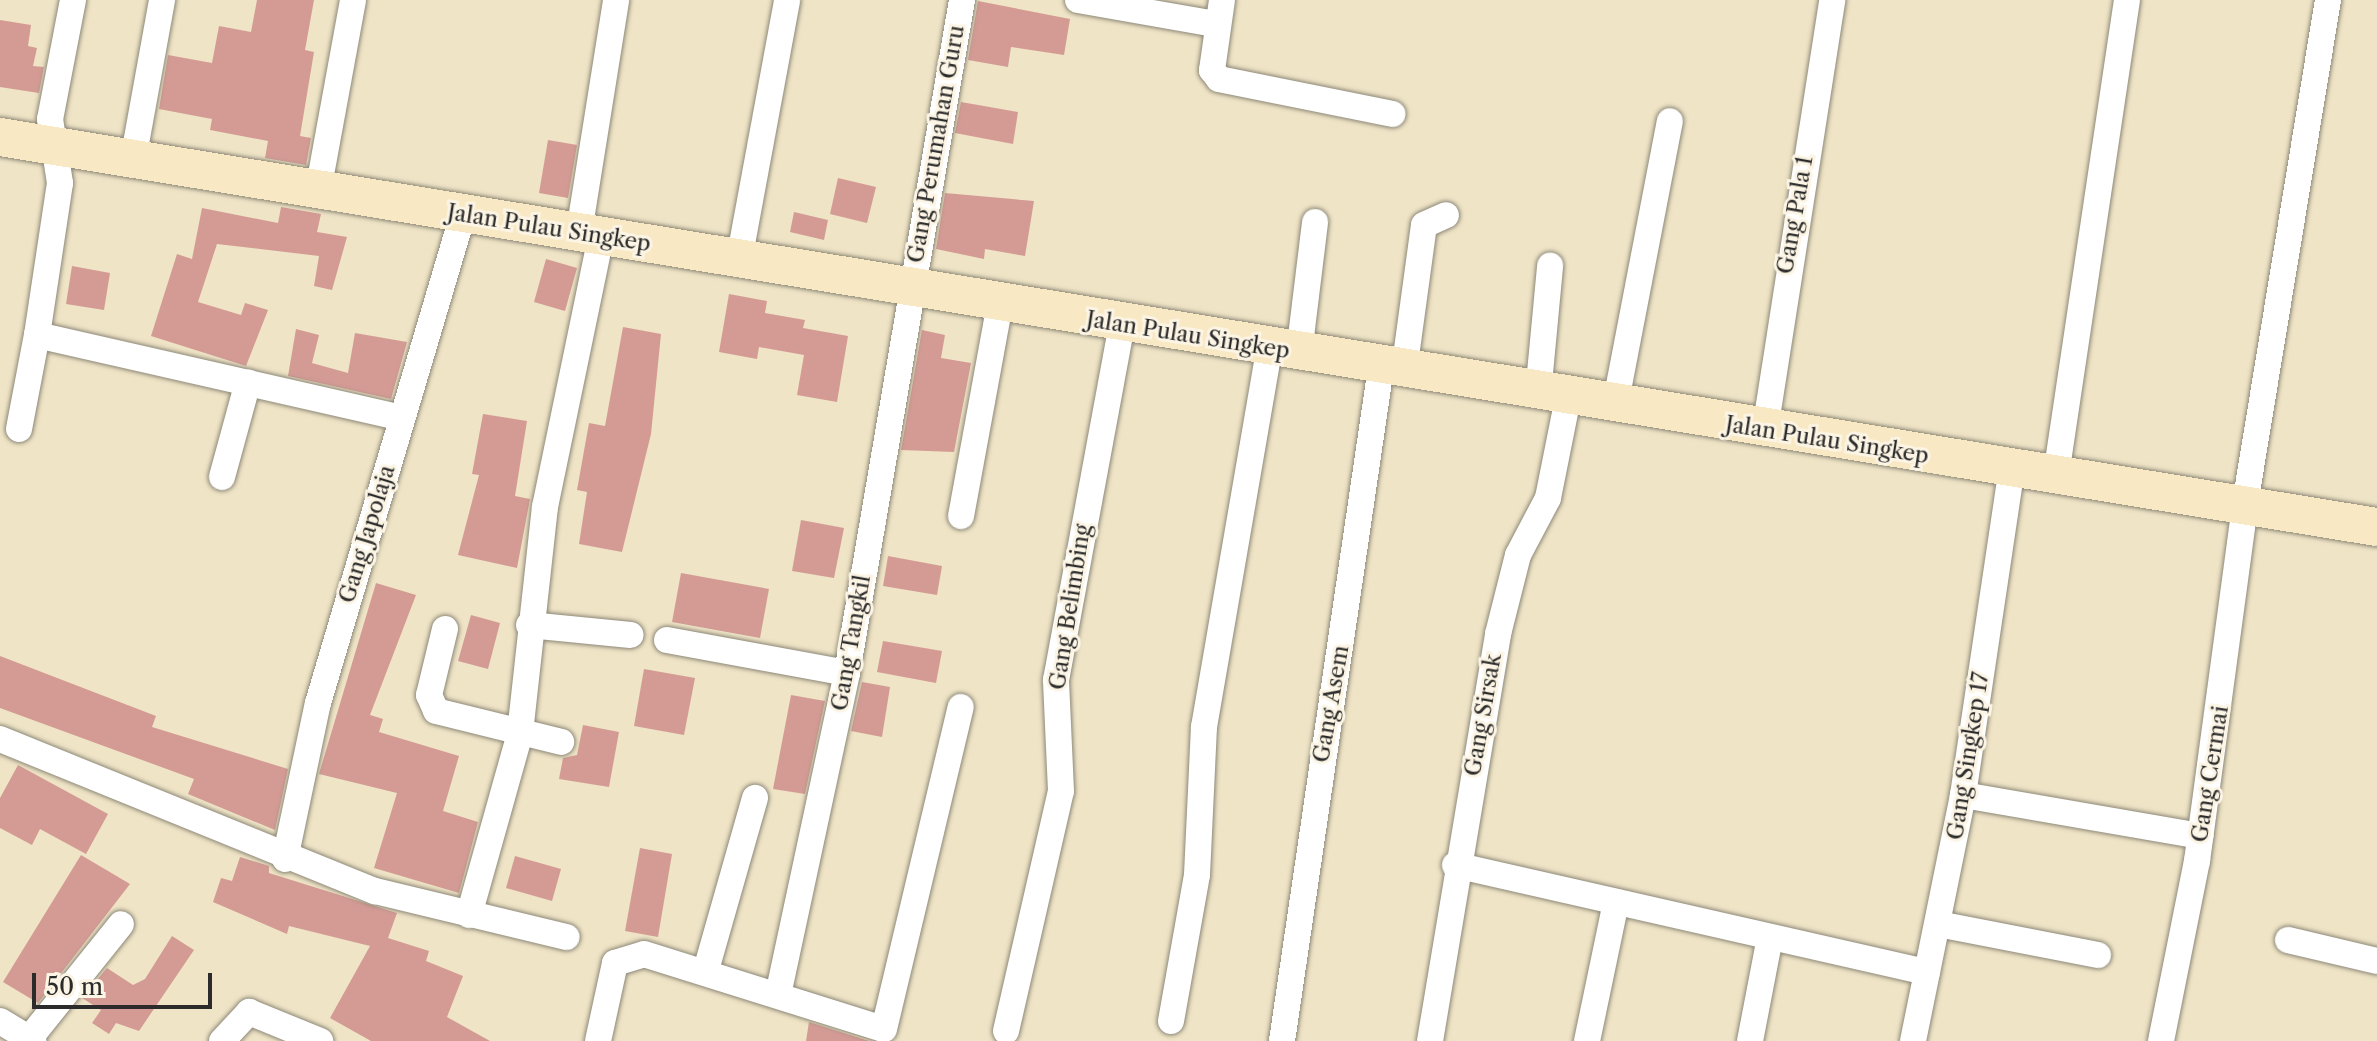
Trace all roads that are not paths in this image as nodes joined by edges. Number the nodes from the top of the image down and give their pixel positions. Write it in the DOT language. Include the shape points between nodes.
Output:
graph roads {
  1 [pos="73,0"];
  2 [pos="162,0"];
  3 [pos="353,0"];
  4 [pos="616,0"];
  5 [pos="787,0"];
  6 [pos="962,0"];
  7 [pos="1832,0"];
  8 [pos="2127,0"];
  9 [pos="2328,0"];
  10 [pos="1095,2"];
  11 [pos="1219,12"];
  12 [pos="1392,114"];
  13 [pos="1670,121"];
  14 [pos="0,137"];
  15 [pos="50,144"];
  16 [pos="133,160"];
  17 [pos="318,191"];
  18 [pos="463,214"];
  19 [pos="1446,215"];
  20 [pos="1315,222"];
  21 [pos="590,234"];
  22 [pos="734,259"];
  23 [pos="1550,266"];
  24 [pos="911,289"];
  25 [pos="1000,303"];
  26 [pos="1122,324"];
  27 [pos="37,335"];
  28 [pos="1284,351"];
  29 [pos="1393,369"];
  30 [pos="248,382"];
  31 [pos="1553,396"];
  32 [pos="1615,406"];
  33 [pos="402,418"];
  34 [pos="19,429"];
  35 [pos="1765,430"];
  36 [pos="2012,469"];
  37 [pos="2056,475"];
  38 [pos="222,477"];
  39 [pos="2245,504"];
  40 [pos="961,516"];
  41 [pos="2377,527"];
  42 [pos="529,625"];
  43 [pos="445,629"];
  44 [pos="631,635"];
  45 [pos="667,640"];
  46 [pos="847,673"];
  47 [pos="961,707"];
  48 [pos="520,733"];
  49 [pos="0,739"];
  50 [pos="561,742"];
  51 [pos="1963,795"];
  52 [pos="755,798"];
  53 [pos="2200,836"];
  54 [pos="285,859"];
  55 [pos="1455,865"];
  56 [pos="1616,902"];
  57 [pos="469,915"];
  58 [pos="121,924"];
  59 [pos="1938,924"];
  60 [pos="567,937"];
  61 [pos="2288,940"];
  62 [pos="1769,942"];
  63 [pos="2098,955"];
  64 [pos="2377,961"];
  65 [pos="706,970"];
  66 [pos="1927,972"];
  67 [pos="778,995"];
  68 [pos="0,1021"];
  69 [pos="1171,1021"];
  70 [pos="1006,1031"];
  71 [pos="31,1040"];
  72 [pos="222,1041"];
  73 [pos="320,1041"];
  74 [pos="598,1041"];
  75 [pos="1282,1041"];
  76 [pos="1430,1041"];
  77 [pos="1587,1041"];
  78 [pos="1750,1041"];
  79 [pos="1913,1041"];
  80 [pos="2161,1041"];
  1 -- 15 [label="street"];
  2 -- 16 [label="street"];
  3 -- 17 [label="street"];
  4 -- 21 [label="street"];
  5 -- 22 [label="street"];
  6 -- 24 [label="street, Gang Perumahan Guru"];
  7 -- 35 [label="street, Gang Pala 1"];
  8 -- 37 [label="street"];
  9 -- 39 [label="street, Gang Cermai"];
  10 -- 11 [label="street"];
  11 -- 12 [label="street" via="1212,70 1232,87"];
  13 -- 32 [label="street"];
  14 -- 15 [label="street, Jalan Pulau Singkep"];
  15 -- 16 [label="street, Jalan Pulau Singkep"];
  15 -- 27 [label="street" via="60,183"];
  16 -- 17 [label="street, Jalan Pulau Singkep"];
  17 -- 18 [label="street, Jalan Pulau Singkep"];
  18 -- 21 [label="street, Jalan Pulau Singkep"];
  18 -- 33 [label="street, Gang Japolaja"];
  19 -- 29 [label="street, Gang Asem" via="1424,225"];
  20 -- 28 [label="street"];
  21 -- 22 [label="street, Jalan Pulau Singkep"];
  21 -- 42 [label="street"];
  22 -- 24 [label="street, Jalan Pulau Singkep"];
  23 -- 31 [label="street, Gang Sirsak"];
  24 -- 25 [label="street, Jalan Pulau Singkep"];
  24 -- 46 [label="street, Gang Tangkil"];
  25 -- 26 [label="street, Jalan Pulau Singkep"];
  25 -- 40 [label="street"];
  26 -- 28 [label="street, Jalan Pulau Singkep"];
  26 -- 70 [label="street, Gang Belimbing" via="1056,680 1061,791"];
  27 -- 30 [label="street"];
  27 -- 34 [label="street"];
  28 -- 29 [label="street, Jalan Pulau Singkep"];
  28 -- 69 [label="street" via="1204,727 1197,875"];
  29 -- 31 [label="street, Jalan Pulau Singkep"];
  29 -- 75 [label="street, Gang Asem"];
  30 -- 33 [label="street"];
  30 -- 38 [label="street"];
  31 -- 32 [label="street, Jalan Pulau Singkep"];
  31 -- 55 [label="street, Gang Sirsak" via="1548,498 1518,555"];
  32 -- 35 [label="street, Jalan Pulau Singkep"];
  33 -- 54 [label="street, Gang Japolaja" via="318,703"];
  35 -- 36 [label="street, Jalan Pulau Singkep"];
  36 -- 37 [label="street, Jalan Pulau Singkep"];
  36 -- 51 [label="street, Gang Singkep 17"];
  37 -- 39 [label="street, Jalan Pulau Singkep"];
  39 -- 41 [label="street, Jalan Pulau Singkep"];
  39 -- 53 [label="street, Gang Cermai"];
  42 -- 44 [label="street"];
  42 -- 48 [label="street"];
  43 -- 48 [label="street" via="429,695 436,711"];
  45 -- 46 [label="street"];
  46 -- 67 [label="street, Gang Tangkil"];
  47 -- 67 [label="street" via="884,1029"];
  48 -- 50 [label="street"];
  48 -- 57 [label="street"];
  49 -- 54 [label="street"];
  51 -- 53 [label="street"];
  51 -- 59 [label="street, Gang Singkep 17"];
  52 -- 65 [label="street"];
  53 -- 80 [label="street, Gang Cermai"];
  54 -- 57 [label="street"];
  55 -- 56 [label="street"];
  55 -- 76 [label="street, Gang Sirsak"];
  56 -- 62 [label="street"];
  56 -- 77 [label="street"];
  57 -- 60 [label="street"];
  58 -- 71 [label="street"];
  59 -- 63 [label="street"];
  59 -- 66 [label="street, Gang Singkep 17"];
  61 -- 64 [label="street"];
  62 -- 66 [label="street"];
  62 -- 78 [label="street"];
  65 -- 67 [label="street"];
  65 -- 74 [label="street" via="644,954 615,963"];
  66 -- 79 [label="street, Gang Singkep 17"];
  68 -- 71 [label="street"];
  72 -- 73 [label="street" via="249,1012"];
}
